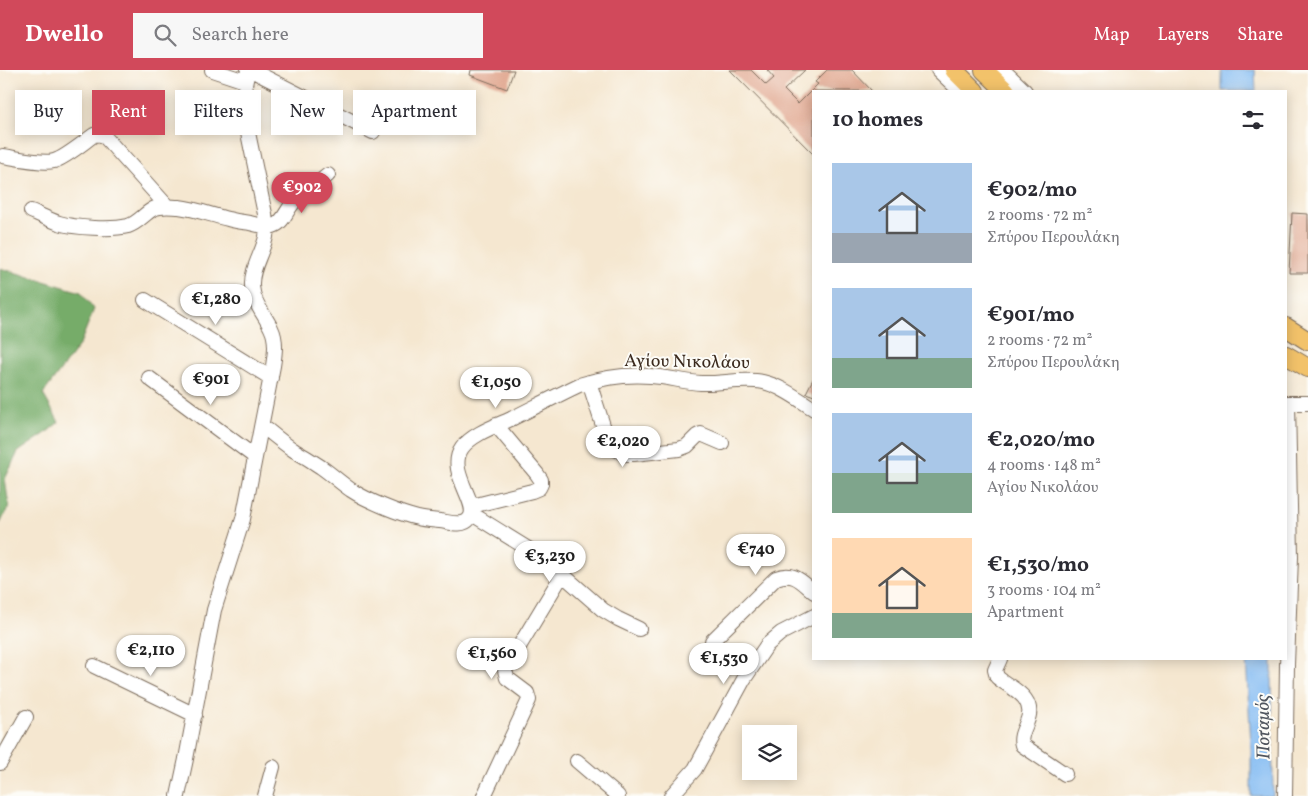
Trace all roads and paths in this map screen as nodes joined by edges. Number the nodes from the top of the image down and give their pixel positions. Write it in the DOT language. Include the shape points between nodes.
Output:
graph roads {
  1 [pos="212,70"];
  2 [pos="938,70"];
  3 [pos="954,70"];
  4 [pos="984,70"];
  5 [pos="1003,70"];
  6 [pos="248,74"];
  7 [pos="959,90"];
  8 [pos="974,90"];
  9 [pos="1005,90"];
  10 [pos="1024,90"];
  11 [pos="353,123"];
  12 [pos="3,156"];
  13 [pos="328,175"];
  14 [pos="167,206"];
  15 [pos="31,211"];
  16 [pos="267,226"];
  17 [pos="145,300"];
  18 [pos="1287,328"];
  19 [pos="1308,341"];
  20 [pos="1287,356"];
  21 [pos="1308,368"];
  22 [pos="149,378"];
  23 [pos="271,378"];
  24 [pos="589,382"];
  25 [pos="1308,403"];
  26 [pos="1287,404"];
  27 [pos="812,408"];
  28 [pos="496,425"];
  29 [pos="262,426"];
  30 [pos="722,443"];
  31 [pos="256,456"];
  32 [pos="472,510"];
  33 [pos="562,575"];
  34 [pos="812,590"];
  35 [pos="812,617"];
  36 [pos="639,630"];
  37 [pos="712,641"];
  38 [pos="1000,660"];
  39 [pos="94,666"];
  40 [pos="195,715"];
  41 [pos="26,717"];
  42 [pos="578,762"];
  43 [pos="0,763"];
  44 [pos="273,767"];
  45 [pos="1065,774"];
  46 [pos="178,796"];
  47 [pos="265,796"];
  48 [pos="484,796"];
  49 [pos="618,796"];
  50 [pos="672,796"];
  51 [pos="1285,796"];
  1 -- 6 [label="street"];
  2 -- 7 [label="street"];
  3 -- 8 [label="main road"];
  4 -- 9 [label="main road"];
  5 -- 10 [label="street"];
  6 -- 11 [label="street"];
  6 -- 16 [label="street" via="243,95 244,115"];
  12 -- 14 [label="street" via="52,162 94,135 102,135"];
  13 -- 16 [label="street" via="291,204 279,224"];
  14 -- 15 [label="street" via="158,207 137,222 118,228 59,223"];
  14 -- 16 [label="street" via="196,209 227,219"];
  16 -- 23 [label="street" via="252,286 254,297 272,330 276,348"];
  17 -- 23 [label="street"];
  18 -- 19 [label="main road"];
  20 -- 21 [label="main road"];
  22 -- 31 [label="street"];
  23 -- 29 [label="street"];
  24 -- 27 [label="street, Αγίου Νικολάου" via="652,376 700,383 762,382 774,385"];
  24 -- 28 [label="street, Αγίου Νικολάου"];
  24 -- 30 [label="street" via="607,438 614,448 625,454 679,449 701,434"];
  25 -- 26 [label="street"];
  26 -- 51 [label="street" via="1291,557"];
  28 -- 32 [label="street, Αγίου Νικολάου" via="470,440 460,452 458,473"];
  28 -- 32 [label="street" via="537,474 541,484 532,491"];
  29 -- 31 [label="street"];
  29 -- 32 [label="street" via="352,490 396,510 417,518 458,524 471,518"];
  31 -- 40 [label="street" via="241,527 214,610"];
  32 -- 33 [label="street" via="546,560"];
  33 -- 36 [label="street" via="603,610"];
  33 -- 48 [label="street" via="505,670 506,678 527,693 529,700"];
  34 -- 37 [label="street" via="794,576 776,578"];
  35 -- 50 [label="street" via="781,633 767,646 744,679 695,769"];
  38 -- 45 [label="street" via="995,670 997,677 1019,693 1028,705 1022,745"];
  39 -- 40 [label="street"];
  40 -- 46 [label="street"];
  41 -- 43 [label="street"];
  42 -- 49 [label="street"];
  44 -- 47 [label="street"];
}
